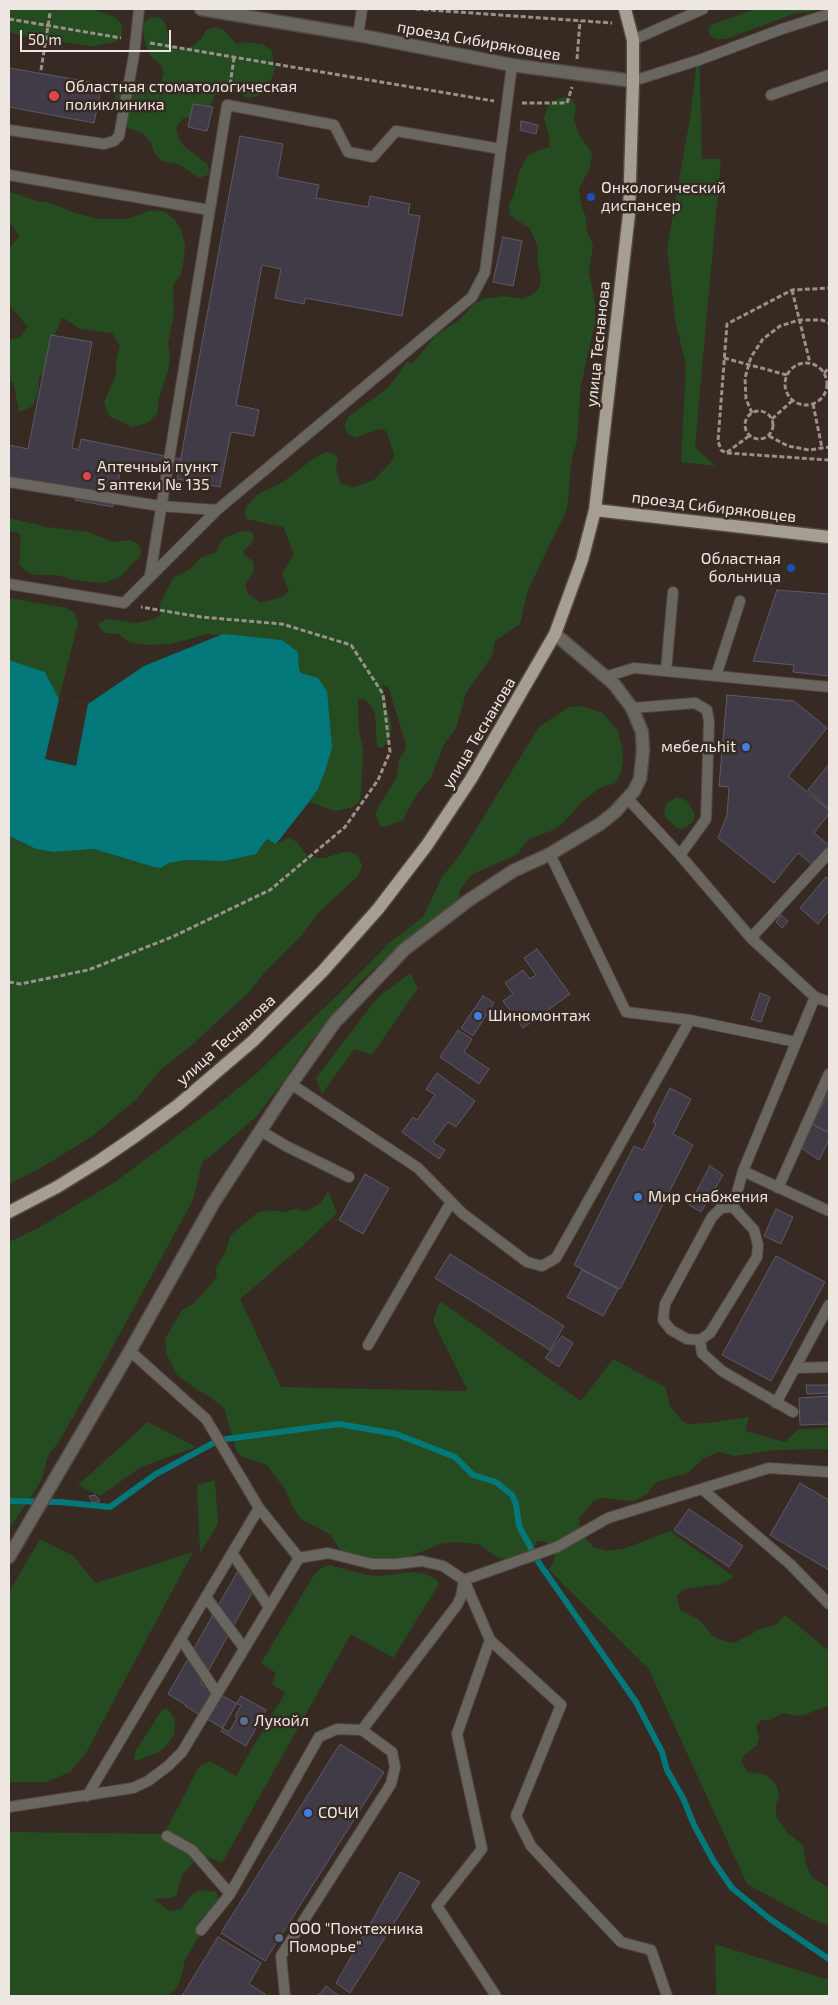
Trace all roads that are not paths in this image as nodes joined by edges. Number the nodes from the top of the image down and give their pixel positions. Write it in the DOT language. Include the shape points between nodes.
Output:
graph roads {
  1 [pos="140,9"];
  2 [pos="202,9"];
  3 [pos="362,9"];
  4 [pos="625,9"];
  5 [pos="703,9"];
  6 [pos="829,14"];
  7 [pos="358,35"];
  8 [pos="633,40"];
  9 [pos="512,65"];
  10 [pos="829,75"];
  11 [pos="634,81"];
  12 [pos="771,96"];
  13 [pos="9,130"];
  14 [pos="501,149"];
  15 [pos="9,175"];
  16 [pos="209,210"];
  17 [pos="9,482"];
  18 [pos="160,506"];
  19 [pos="217,510"];
  20 [pos="595,510"];
  21 [pos="829,537"];
  22 [pos="150,576"];
  23 [pos="9,584"];
  24 [pos="673,592"];
  25 [pos="740,601"];
  26 [pos="555,634"];
  27 [pos="666,671"];
  28 [pos="716,676"];
  29 [pos="605,677"];
  30 [pos="829,687"];
  31 [pos="632,708"];
  32 [pos="628,798"];
  33 [pos="829,853"];
  34 [pos="550,854"];
  35 [pos="680,855"];
  36 [pos="751,938"];
  37 [pos="815,997"];
  38 [pos="829,1002"];
  39 [pos="690,1020"];
  40 [pos="796,1042"];
  41 [pos="829,1074"];
  42 [pos="291,1084"];
  43 [pos="260,1131"];
  44 [pos="743,1171"];
  45 [pos="349,1177"];
  46 [pos="778,1188"];
  47 [pos="451,1202"];
  48 [pos="733,1207"];
  49 [pos="829,1211"];
  50 [pos="9,1212"];
  51 [pos="829,1305"];
  52 [pos="700,1340"];
  53 [pos="368,1345"];
  54 [pos="130,1351"];
  55 [pos="829,1367"];
  56 [pos="795,1368"];
  57 [pos="776,1403"];
  58 [pos="793,1412"];
  59 [pos="829,1472"];
  60 [pos="702,1489"];
  61 [pos="259,1508"];
  62 [pos="232,1553"];
  63 [pos="9,1557"];
  64 [pos="300,1558"];
  65 [pos="464,1580"];
  66 [pos="206,1597"];
  67 [pos="829,1604"];
  68 [pos="269,1607"];
  69 [pos="181,1639"];
  70 [pos="490,1640"];
  71 [pos="244,1648"];
  72 [pos="217,1693"];
  73 [pos="362,1730"];
  74 [pos="87,1796"];
  75 [pos="9,1808"];
  76 [pos="167,1836"];
  77 [pos="230,1894"];
  78 [pos="201,1930"];
  79 [pos="285,1996"];
  80 [pos="496,1996"];
  81 [pos="667,1996"];
  1 -- 13 [label="lane" via="119,136 114,141 104,144"];
  2 -- 7 [label="street, проезд Сибиряковцев"];
  3 -- 7 [label="lane"];
  4 -- 8 [label="main road"];
  5 -- 8 [label="lane"];
  6 -- 11 [label="lane"];
  7 -- 9 [label="street, проезд Сибиряковцев"];
  8 -- 11 [label="main road, улица Теснанова"];
  9 -- 11 [label="street, проезд Сибиряковцев"];
  9 -- 14 [label="lane"];
  10 -- 12 [label="lane"];
  11 -- 20 [label="main road, улица Теснанова" via="629,214"];
  14 -- 16 [label="lane" via="396,132 373,157 348,152 334,125 227,105"];
  14 -- 19 [label="lane" via="485,272 472,297"];
  15 -- 16 [label="lane"];
  16 -- 18 [label="lane"];
  17 -- 18 [label="lane"];
  18 -- 19 [label="lane"];
  18 -- 22 [label="lane"];
  19 -- 22 [label="lane"];
  20 -- 21 [label="main road, проезд Сибиряковцев"];
  20 -- 26 [label="main road, улица Теснанова" via="582,560"];
  22 -- 23 [label="lane" via="124,603"];
  24 -- 27 [label="lane"];
  25 -- 28 [label="lane"];
  26 -- 29 [label="street"];
  26 -- 50 [label="main road, улица Теснанова" via="428,845 384,902 322,972 253,1041 178,1105 99,1161"];
  27 -- 28 [label="lane"];
  27 -- 29 [label="lane" via="634,668"];
  28 -- 30 [label="lane"];
  29 -- 31 [label="street"];
  31 -- 32 [label="street" via="642,732 643,763 637,785"];
  31 -- 35 [label="lane" via="695,702 707,710 706,819"];
  32 -- 34 [label="street" via="600,824"];
  32 -- 35 [label="lane"];
  33 -- 36 [label="lane"];
  34 -- 39 [label="lane" via="626,1012"];
  34 -- 42 [label="street" via="513,871 405,949 335,1022"];
  35 -- 36 [label="lane"];
  36 -- 37 [label="lane"];
  37 -- 38 [label="lane"];
  37 -- 40 [label="lane"];
  39 -- 40 [label="lane"];
  39 -- 47 [label="lane" via="556,1258 542,1266 527,1262 462,1214"];
  40 -- 44 [label="lane"];
  41 -- 46 [label="lane"];
  42 -- 43 [label="street"];
  42 -- 47 [label="lane" via="418,1168"];
  43 -- 45 [label="lane"];
  43 -- 54 [label="street" via="214,1202"];
  44 -- 46 [label="lane"];
  44 -- 48 [label="lane"];
  46 -- 49 [label="lane"];
  47 -- 53 [label="lane"];
  48 -- 52 [label="lane" via="754,1230 757,1257 710,1333"];
  48 -- 52 [label="lane" via="721,1208 712,1217 665,1304 663,1320 671,1330 687,1339"];
  51 -- 56 [label="lane"];
  52 -- 57 [label="lane" via="702,1353 722,1371"];
  54 -- 61 [label="lane" via="206,1419"];
  54 -- 63 [label="street"];
  55 -- 56 [label="lane"];
  56 -- 57 [label="lane"];
  57 -- 58 [label="lane"];
  59 -- 60 [label="lane" via="769,1468"];
  60 -- 65 [label="lane" via="608,1518 557,1547"];
  60 -- 67 [label="lane" via="790,1564"];
  61 -- 62 [label="lane"];
  61 -- 64 [label="lane"];
  62 -- 66 [label="lane"];
  62 -- 68 [label="lane"];
  64 -- 65 [label="lane" via="328,1553 372,1564 422,1561 443,1566"];
  64 -- 68 [label="lane"];
  65 -- 70 [label="lane"];
  65 -- 73 [label="lane" via="457,1605"];
  66 -- 69 [label="lane"];
  66 -- 71 [label="lane"];
  68 -- 71 [label="lane"];
  69 -- 72 [label="lane"];
  69 -- 74 [label="lane"];
  70 -- 80 [label="lane" via="457,1734 482,1849 436,1906"];
  70 -- 81 [label="lane" via="561,1705 516,1816 531,1846 621,1942 651,1950"];
  71 -- 72 [label="lane"];
  72 -- 74 [label="lane" via="182,1752 168,1766 133,1788"];
  73 -- 77 [label="lane" via="338,1729 319,1737"];
  73 -- 79 [label="lane" via="392,1752 395,1767 392,1784 282,1956"];
  74 -- 75 [label="lane"];
  76 -- 77 [label="lane" via="192,1850"];
  77 -- 78 [label="lane"];
}
